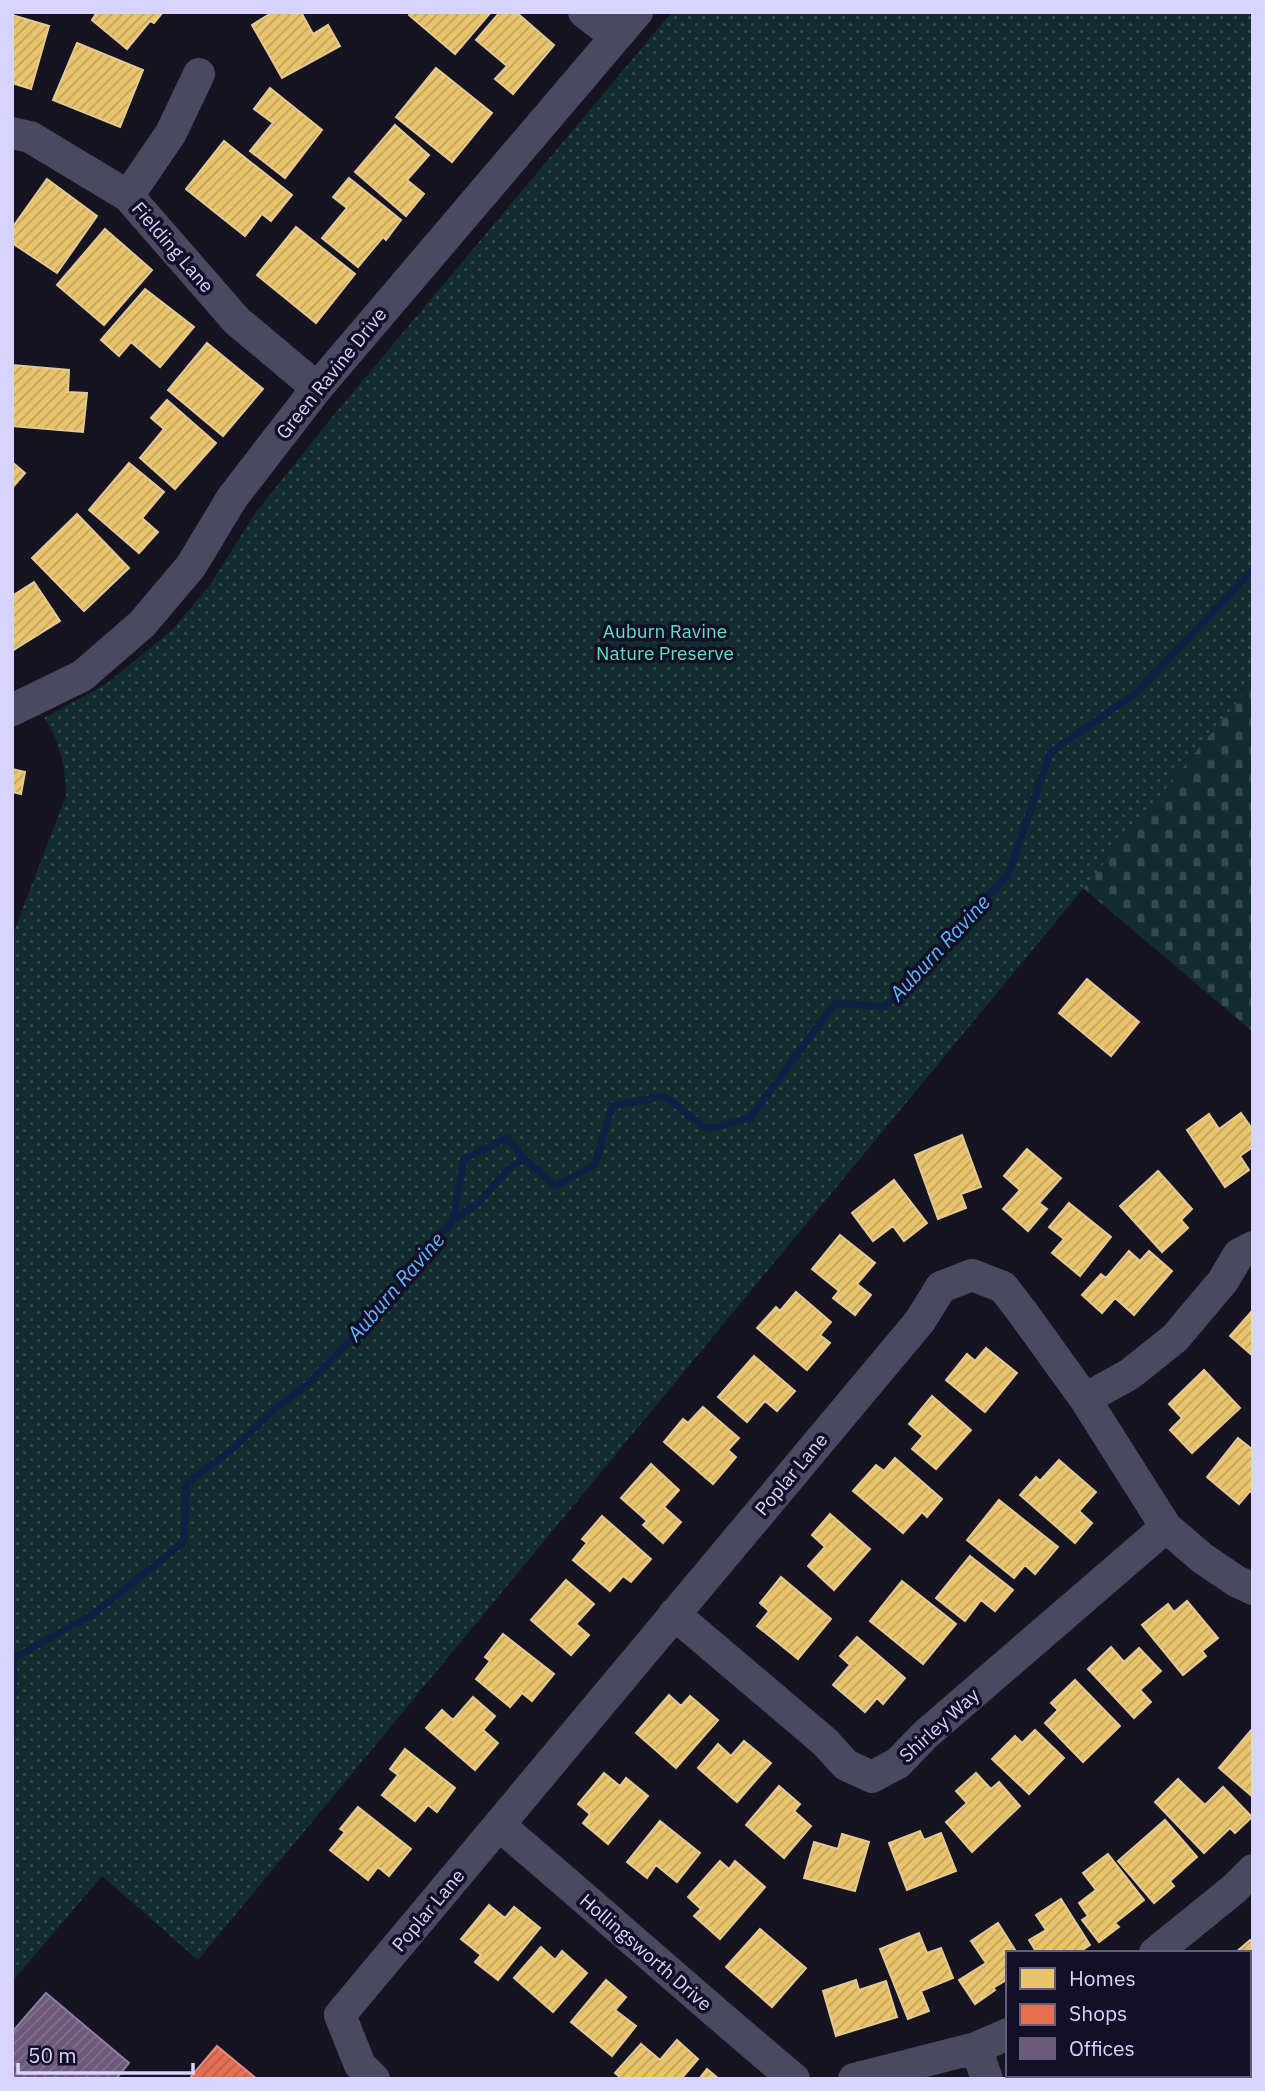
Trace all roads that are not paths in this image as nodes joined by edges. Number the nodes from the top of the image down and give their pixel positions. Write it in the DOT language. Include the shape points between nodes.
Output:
graph roads {
  1 [pos="584,12"];
  2 [pos="637,12"];
  3 [pos="615,36"];
  4 [pos="199,74"];
  5 [pos="12,133"];
  6 [pos="128,196"];
  7 [pos="317,388"];
  8 [pos="12,710"];
  9 [pos="1253,1247"];
  10 [pos="1085,1399"];
  11 [pos="1166,1527"];
  12 [pos="1253,1589"];
  13 [pos="674,1614"];
  14 [pos="499,1825"];
  15 [pos="1253,1870"];
  16 [pos="1157,1951"];
  17 [pos="1006,2035"];
  18 [pos="976,2048"];
  19 [pos="374,2079"];
  20 [pos="794,2079"];
  21 [pos="854,2079"];
  22 [pos="987,2079"];
  1 -- 3 [label="street"];
  2 -- 3 [label="street, Green Ravine Drive"];
  3 -- 7 [label="street, Green Ravine Drive"];
  4 -- 6 [label="street" via="171,133"];
  5 -- 6 [label="street, Fielding Lane" via="30,137"];
  6 -- 7 [label="street, Fielding Lane" via="237,321"];
  7 -- 8 [label="street, Green Ravine Drive" via="232,498 191,566 142,624 82,676"];
  9 -- 10 [label="street" via="1239,1254 1223,1281 1175,1338 1130,1374"];
  10 -- 11 [label="street, Poplar Lane"];
  10 -- 13 [label="street, Poplar Lane" via="1003,1287 972,1275 941,1287 919,1321"];
  11 -- 12 [label="street, Poplar Lane" via="1202,1558"];
  11 -- 13 [label="street, Shirley Way" via="898,1763 872,1777 846,1766 825,1742"];
  13 -- 14 [label="street, Poplar Lane"];
  14 -- 19 [label="street, Poplar Lane" via="340,2015 360,2065"];
  14 -- 20 [label="street, Hollingsworth Drive"];
  15 -- 16 [label="street"];
  17 -- 18 [label="street"];
  18 -- 21 [label="street"];
  18 -- 22 [label="street"];
}
